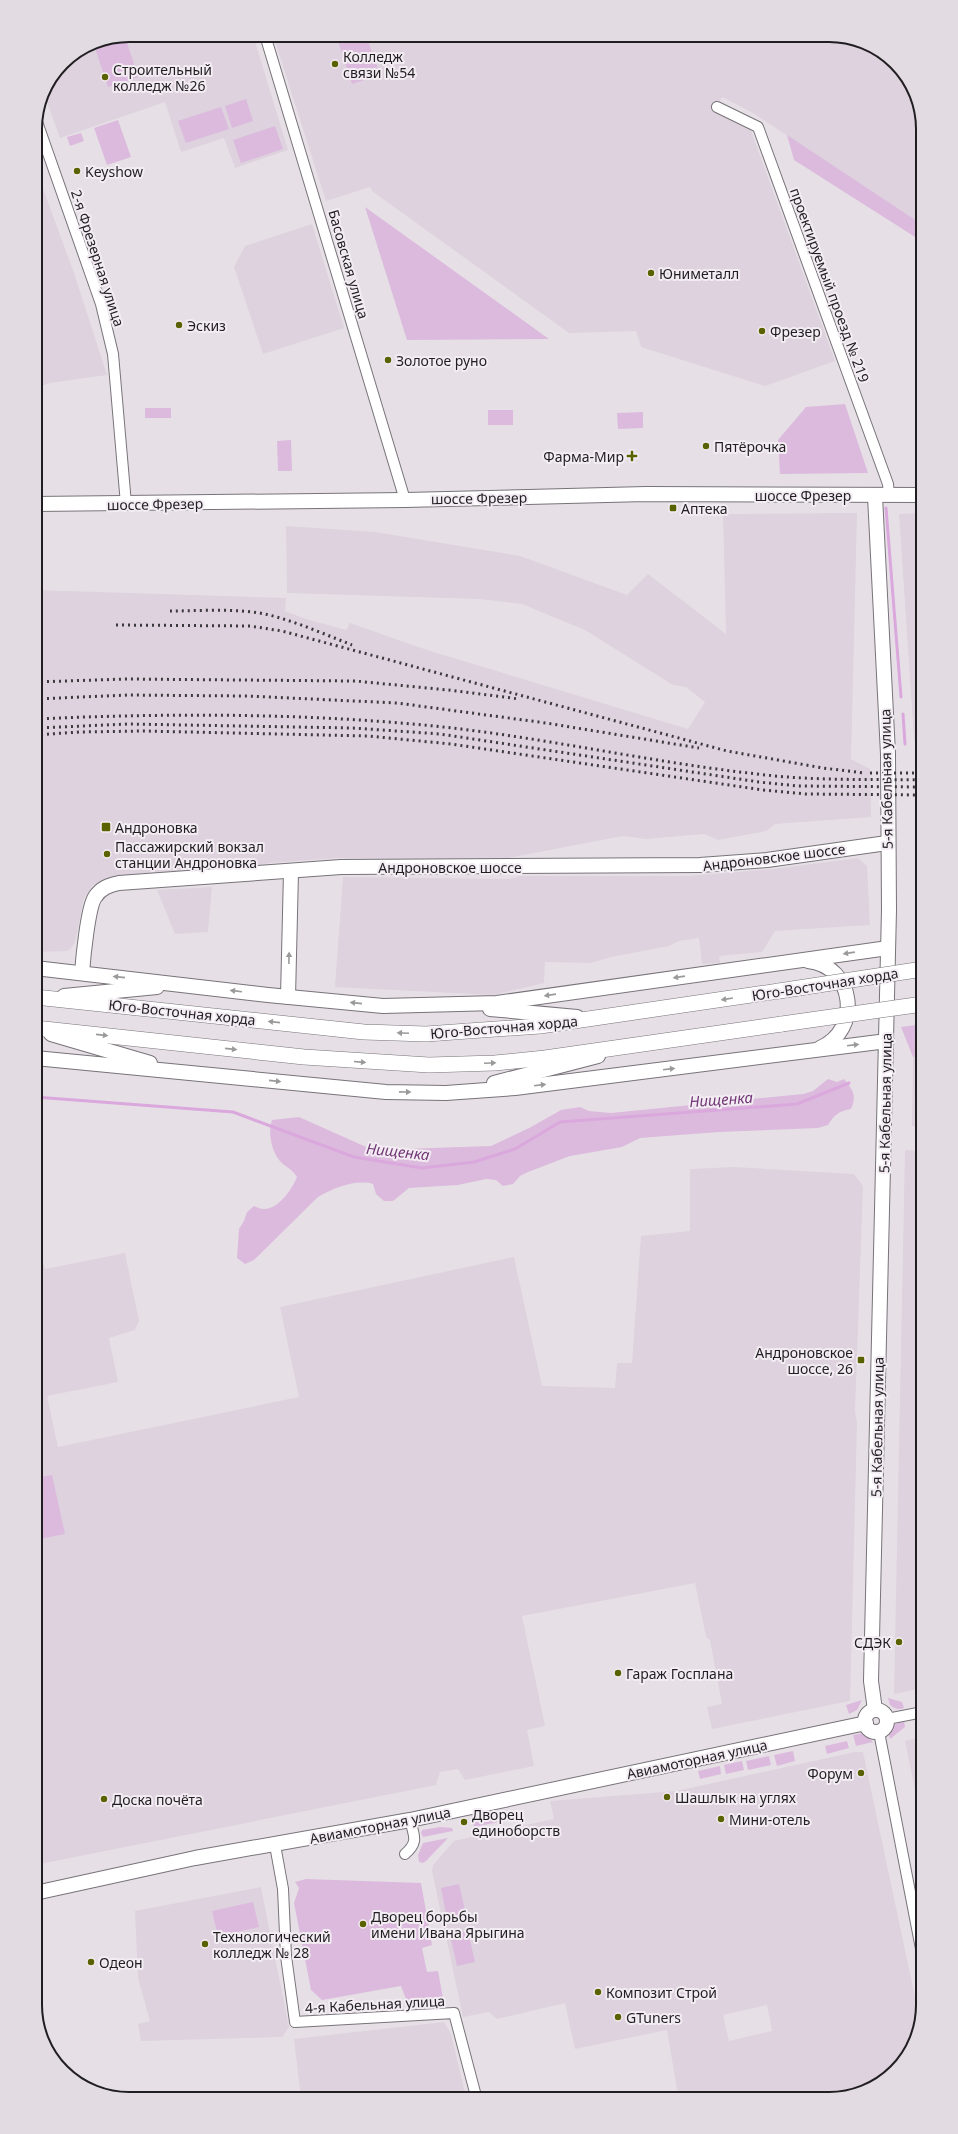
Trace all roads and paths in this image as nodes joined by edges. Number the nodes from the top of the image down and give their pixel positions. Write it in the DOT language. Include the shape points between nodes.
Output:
graph roads {
  1 [pos="267,42"];
  2 [pos="717,107"];
  3 [pos="42,137"];
  4 [pos="916,495"];
  5 [pos="875,496"];
  6 [pos="889,496"];
  7 [pos="405,500"];
  8 [pos="42,504"];
  9 [pos="126,504"];
  10 [pos="887,843"];
  11 [pos="291,872"];
  12 [pos="888,948"];
  13 [pos="797,960"];
  14 [pos="42,969"];
  15 [pos="916,970"];
  16 [pos="82,973"];
  17 [pos="185,985"];
  18 [pos="288,997"];
  19 [pos="42,998"];
  20 [pos="42,998"];
  21 [pos="451,1005"];
  22 [pos="916,1005"];
  23 [pos="594,1019"];
  24 [pos="42,1030"];
  25 [pos="42,1031"];
  26 [pos="887,1041"];
  27 [pos="642,1044"];
  28 [pos="810,1051"];
  29 [pos="42,1059"];
  30 [pos="180,1072"];
  31 [pos="459,1092"];
  32 [pos="875,1710"];
  33 [pos="916,1713"];
  34 [pos="887,1719"];
  35 [pos="866,1724"];
  36 [pos="879,1732"];
  37 [pos="410,1820"];
  38 [pos="275,1845"];
  39 [pos="405,1854"];
  40 [pos="42,1891"];
  41 [pos="916,1923"];
  42 [pos="475,2092"];
  1 -- 7 [label="street, Басовская улица"];
  2 -- 6 [label="street, проектируемый проезд № 219" via="758,127 888,484"];
  3 -- 9 [label="street, 2-я Фрезерная улица" via="108,329 116,382"];
  4 -- 6 [label="street, шоссе Фрезер"];
  5 -- 6 [label="street, шоссе Фрезер"];
  5 -- 7 [label="street, шоссе Фрезер" via="646,494"];
  5 -- 10 [label="street, 5-я Кабельная улица" via="888,754"];
  7 -- 9 [label="street, шоссе Фрезер"];
  8 -- 9 [label="street, шоссе Фрезер"];
  10 -- 11 [label="street, Андроновское шоссе" via="767,860 700,865 341,867"];
  10 -- 12 [label="street, 5-я Кабельная улица"];
  11 -- 16 [label="street, Андроновское шоссе" via="119,883 108,886 94,898"];
  18 -- 11 [label="street, one-way"];
  12 -- 13 [label="street, one-way"];
  12 -- 26 [label="street, 5-я Кабельная улица"];
  13 -- 21 [label="street, one-way" via="497,1003"];
  13 -- 28 [label="street" via="813,961 828,967 839,978 848,1000 848,1015 842,1030 831,1042"];
  14 -- 16 [label="street"];
  15 -- 23 [label="main road, Юго-Восточная хорда, one-way, bridge"];
  17 -- 16 [label="street, one-way"];
  18 -- 17 [label="street, one-way"];
  17 -- 19 [label="street"];
  21 -- 18 [label="street, one-way" via="383,1006"];
  23 -- 20 [label="main road, Юго-Восточная хорда, one-way" via="489,1031 426,1034 364,1032"];
  21 -- 23 [label="street"];
  22 -- 27 [label="main road, bridge"];
  24 -- 27 [label="main road, one-way" via="304,1057 429,1066 545,1058"];
  25 -- 30 [label="street"];
  28 -- 26 [label="street, one-way"];
  26 -- 32 [label="street, 5-я Кабельная улица" via="871,1681"];
  27 -- 31 [label="street"];
  31 -- 28 [label="street, one-way" via="530,1086"];
  29 -- 30 [label="street"];
  30 -- 31 [label="street, one-way" via="386,1092"];
  32 -- 34 [label="street" via="881,1711"];
  32 -- 35 [label="street" via="868,1713"];
  33 -- 34 [label="street"];
  34 -- 36 [label="street" via="885,1729"];
  35 -- 36 [label="street" via="872,1731"];
  35 -- 37 [label="street, Авиамоторная улица"];
  36 -- 41 [label="street"];
  37 -- 38 [label="street, Авиамоторная улица"];
  37 -- 39 [label="street" via="415,1840"];
  38 -- 40 [label="street, Авиамоторная улица" via="195,1858"];
  38 -- 42 [label="street, 4-я Кабельная улица" via="283,1889 286,1956 295,2022 454,2013"];
}
